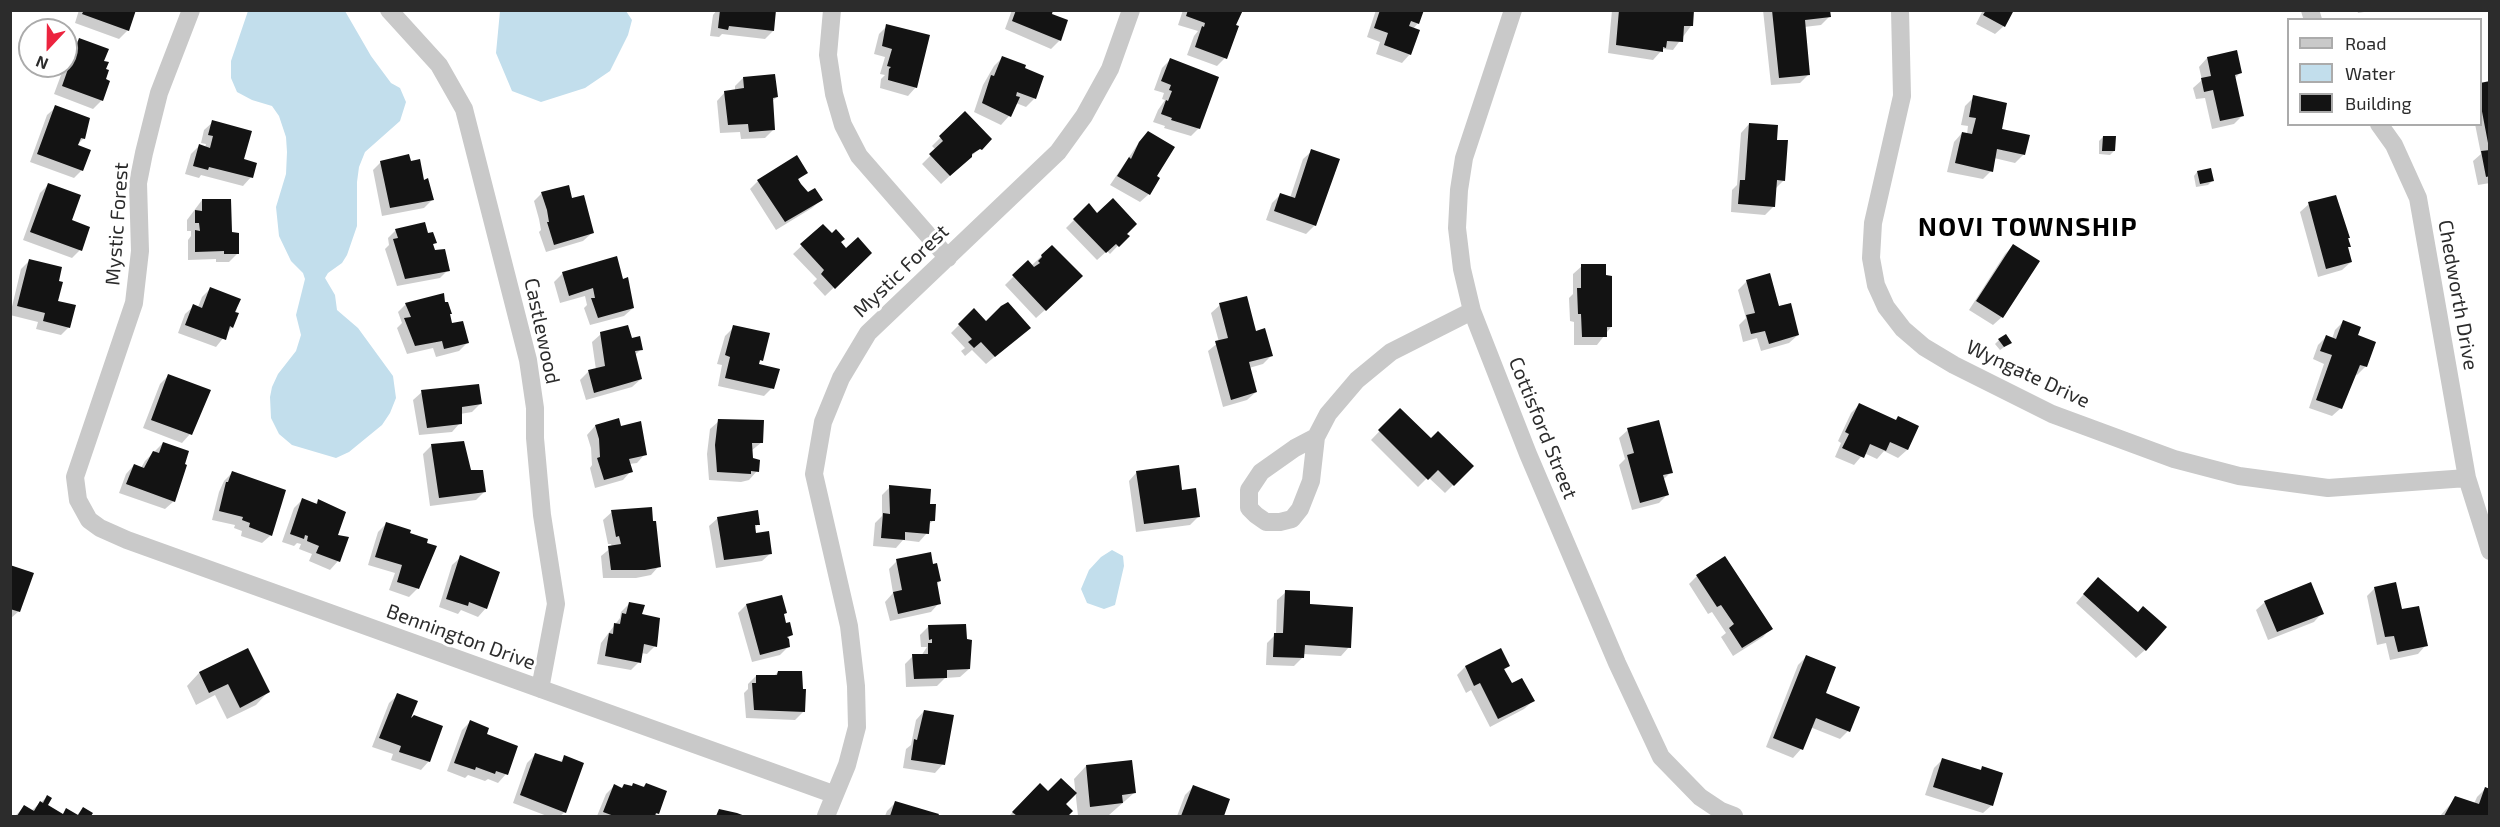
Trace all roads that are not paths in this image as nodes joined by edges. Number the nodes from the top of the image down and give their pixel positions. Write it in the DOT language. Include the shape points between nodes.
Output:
graph roads {
  1 [pos="191,10"];
  2 [pos="389,10"];
  3 [pos="832,10"];
  4 [pos="1131,10"];
  5 [pos="1513,10"];
  6 [pos="1900,10"];
  7 [pos="2380,126"];
  8 [pos="948,258"];
  9 [pos="1472,311"];
  10 [pos="1316,437"];
  11 [pos="2467,478"];
  12 [pos="82,509"];
  13 [pos="2490,551"];
  14 [pos="540,689"];
  15 [pos="833,794"];
  16 [pos="826,816"];
  17 [pos="1734,816"];
  1 -- 12 [label="street, Mystic Forest" via="159,93 144,153 138,183 140,251 134,303 75,477"];
  2 -- 14 [label="street, Castlewood" via="439,65 464,109 528,360 542,515 556,604"];
  3 -- 8 [label="street" via="828,55 843,125 860,156"];
  4 -- 8 [label="street, Mystic Forest" via="1110,69 1058,152"];
  5 -- 9 [label="street, Cottisford Street" via="1464,158 1459,190 1457,228"];
  6 -- 11 [label="street, Wyngate Drive" via="1902,96 1873,223 1871,258 1876,285 1886,307 1924,347 2052,414 2174,459 2229,473 2328,488"];
  7 -- 11 [label="street, Chedworth Drive" via="2394,145 2418,198"];
  8 -- 15 [label="street, Mystic Forest" via="868,333 841,378 823,422 814,474 849,626 856,686 857,727 847,765"];
  9 -- 10 [label="street" via="1391,352 1357,380"];
  9 -- 17 [label="street, Cottisford Street" via="1565,542 1662,757 1700,797"];
  10 -- 10 [label="street" via="1261,472 1249,490 1249,508 1266,522 1292,519 1300,509 1311,481"];
  11 -- 13 [label="street, Chedworth Drive"];
  12 -- 14 [label="street, Bennington Drive" via="89,520 112,534"];
  14 -- 15 [label="street, Bennington Drive"];
  15 -- 16 [label="street, Mystic Forest"];
}
